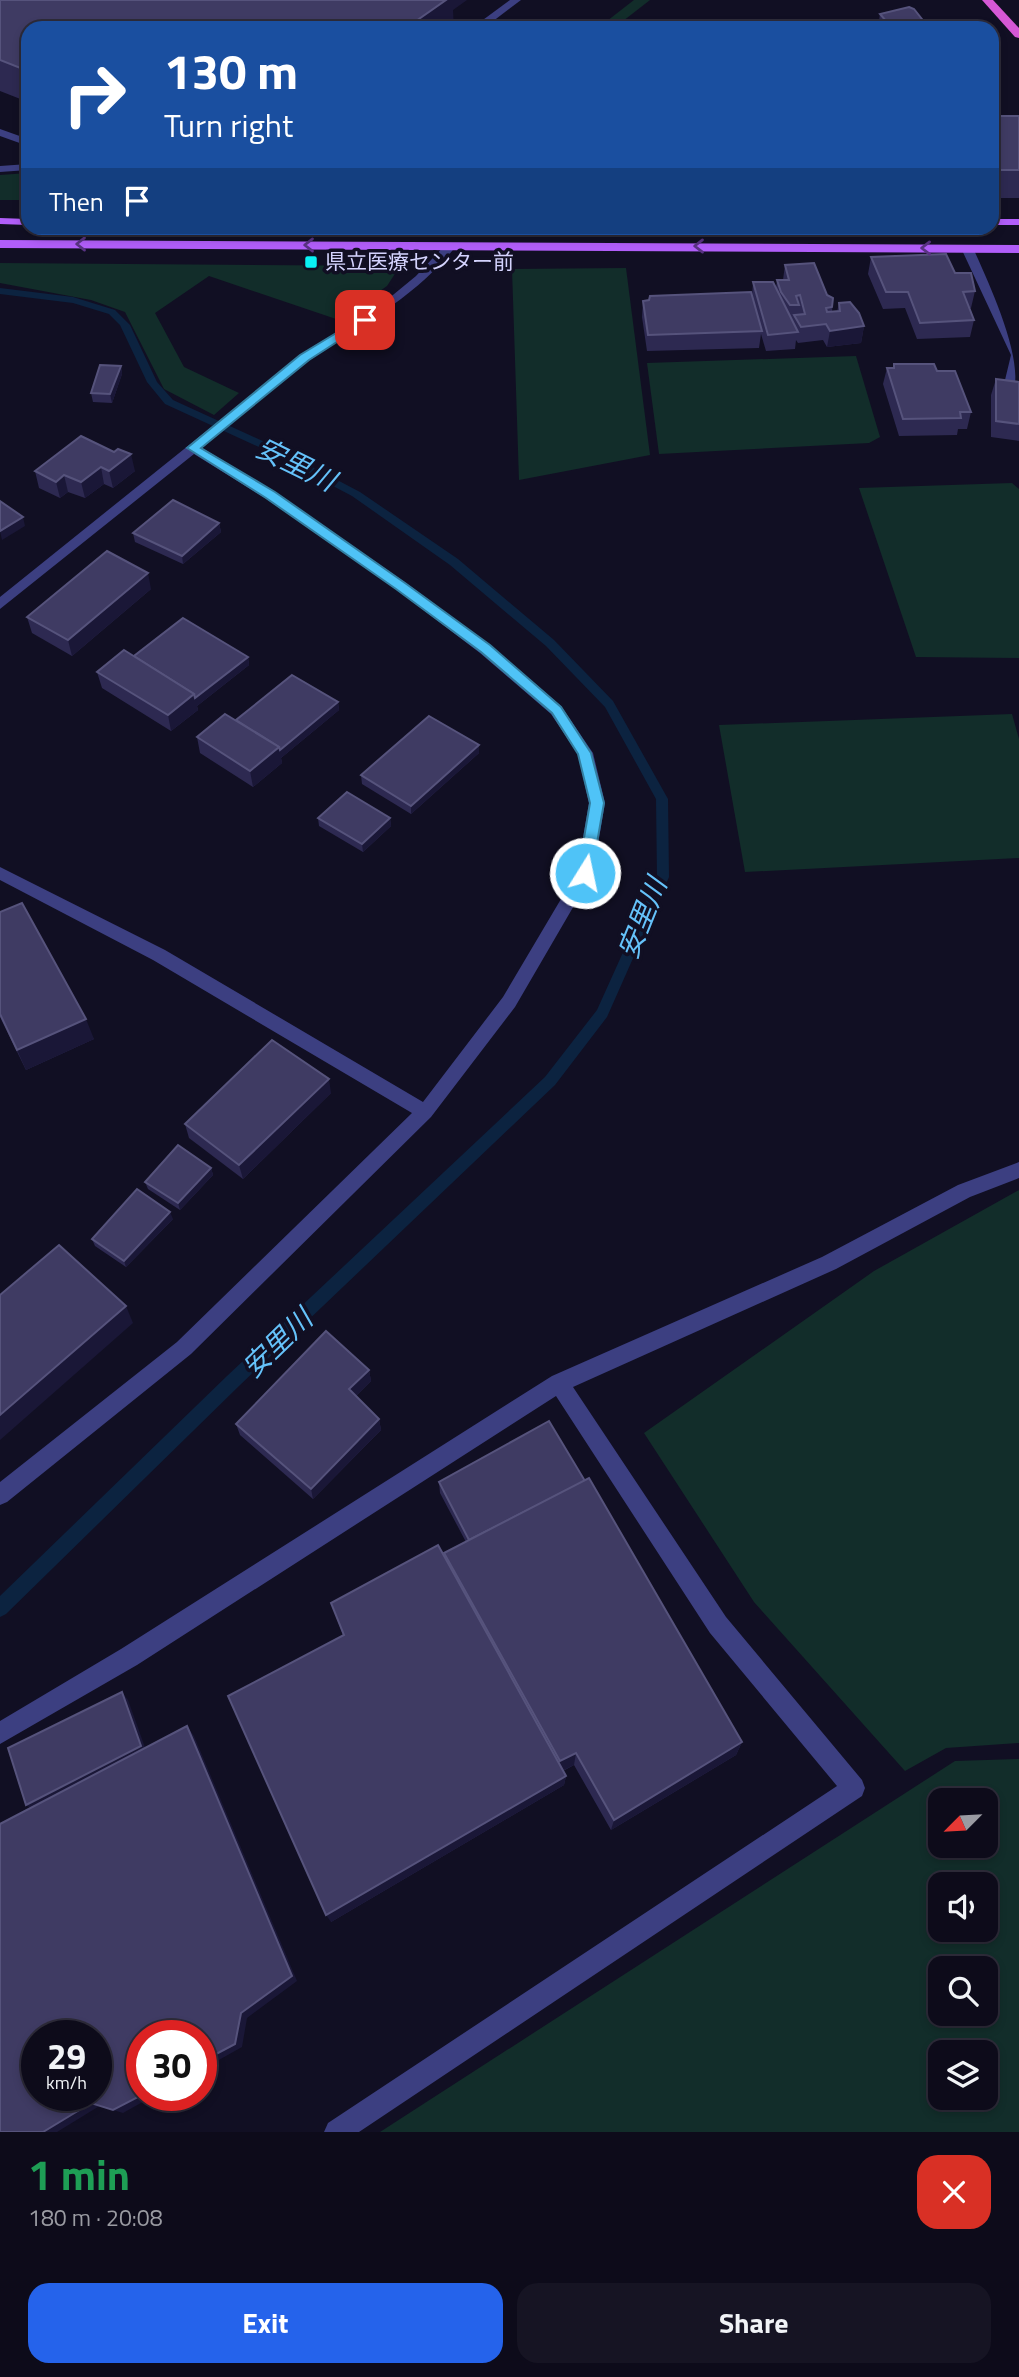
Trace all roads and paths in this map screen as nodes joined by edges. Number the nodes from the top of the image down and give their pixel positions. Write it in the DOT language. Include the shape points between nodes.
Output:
graph roads {
  1 [pos="516,0"];
  2 [pos="987,0"];
  3 [pos="487,21"];
  4 [pos="1019,35"];
  5 [pos="0,132"];
  6 [pos="21,140"];
  7 [pos="21,168"];
  8 [pos="0,169"];
  9 [pos="0,222"];
  10 [pos="21,222"];
  11 [pos="999,222"];
  12 [pos="1019,222"];
  13 [pos="0,244"];
  14 [pos="451,245"];
  15 [pos="967,248"];
  16 [pos="1019,248"];
  17 [pos="1011,380"];
  18 [pos="200,443"];
  19 [pos="0,604"];
  20 [pos="0,873"];
  21 [pos="425,1112"];
  22 [pos="1019,1170"];
  23 [pos="559,1383"];
  24 [pos="0,1495"];
  25 [pos="0,1733"];
  26 [pos="337,2132"];
  1 -- 3 [label="street"];
  2 -- 4 [label="highway"];
  5 -- 6 [label="street"];
  7 -- 8 [label="street"];
  9 -- 10 [label="main road"];
  11 -- 12 [label="main road"];
  14 -- 13 [label="main road, one-way"];
  15 -- 14 [label="main road, one-way"];
  14 -- 18 [label="street" via="386,307 304,358"];
  15 -- 16 [label="main road"];
  15 -- 17 [label="street" via="1017,355"];
  18 -- 19 [label="street"];
  18 -- 21 [label="street" via="485,649 556,710 584,753 597,803 585,873 509,1002"];
  20 -- 21 [label="street" via="159,955"];
  21 -- 24 [label="street" via="184,1348"];
  22 -- 23 [label="street" via="964,1191 829,1263"];
  23 -- 25 [label="street" via="129,1657"];
  23 -- 26 [label="street" via="718,1625 853,1787"];
}
